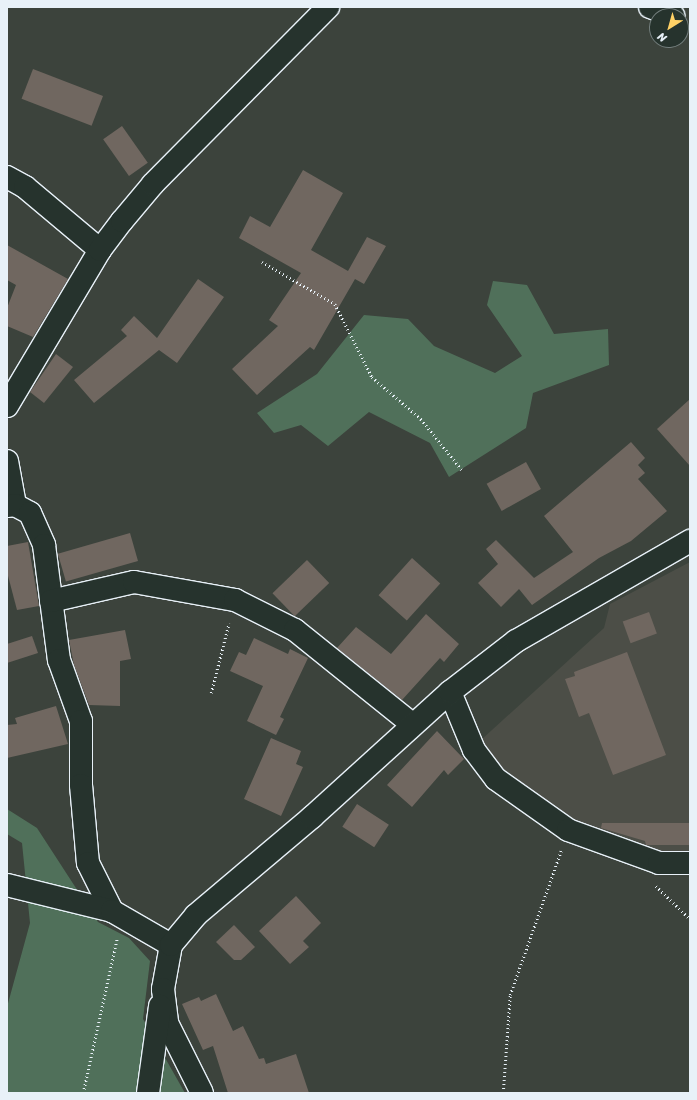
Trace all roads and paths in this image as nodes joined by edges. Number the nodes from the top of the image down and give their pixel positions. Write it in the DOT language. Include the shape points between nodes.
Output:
graph roads {
  1 [pos="328,7"];
  2 [pos="7,177"];
  3 [pos="100,250"];
  4 [pos="262,262"];
  5 [pos="7,406"];
  6 [pos="7,461"];
  7 [pos="462,470"];
  8 [pos="11,505"];
  9 [pos="690,541"];
  10 [pos="236,600"];
  11 [pos="51,601"];
  12 [pos="450,692"];
  13 [pos="211,693"];
  14 [pos="413,725"];
  15 [pos="568,830"];
  16 [pos="643,857"];
  17 [pos="690,863"];
  18 [pos="7,885"];
  19 [pos="112,911"];
  20 [pos="690,919"];
  21 [pos="171,945"];
  22 [pos="116,947"];
  23 [pos="162,989"];
  24 [pos="83,1093"];
  25 [pos="148,1093"];
  26 [pos="202,1093"];
  27 [pos="503,1093"];
  1 -- 3 [label="main road" via="153,184"];
  2 -- 3 [label="main road" via="25,187"];
  3 -- 5 [label="main road"];
  4 -- 7 [label="path" via="335,304 372,377 421,418"];
  6 -- 8 [label="main road"];
  8 -- 11 [label="main road" via="30,513 44,545"];
  9 -- 12 [label="main road" via="516,641"];
  10 -- 11 [label="main road" via="134,582"];
  10 -- 13 [label="path"];
  10 -- 14 [label="main road" via="295,630"];
  11 -- 19 [label="main road" via="59,660 81,721 81,785 88,863"];
  12 -- 14 [label="main road"];
  12 -- 15 [label="main road" via="474,750 496,779"];
  14 -- 21 [label="main road" via="312,817 196,915"];
  15 -- 16 [label="main road"];
  15 -- 27 [label="path" via="510,995"];
  16 -- 17 [label="main road" via="659,863"];
  16 -- 20 [label="path" via="650,881"];
  18 -- 19 [label="main road"];
  19 -- 21 [label="main road"];
  21 -- 23 [label="main road"];
  22 -- 24 [label="path"];
  23 -- 25 [label="main road"];
  23 -- 26 [label="main road" via="167,1023"];
}
